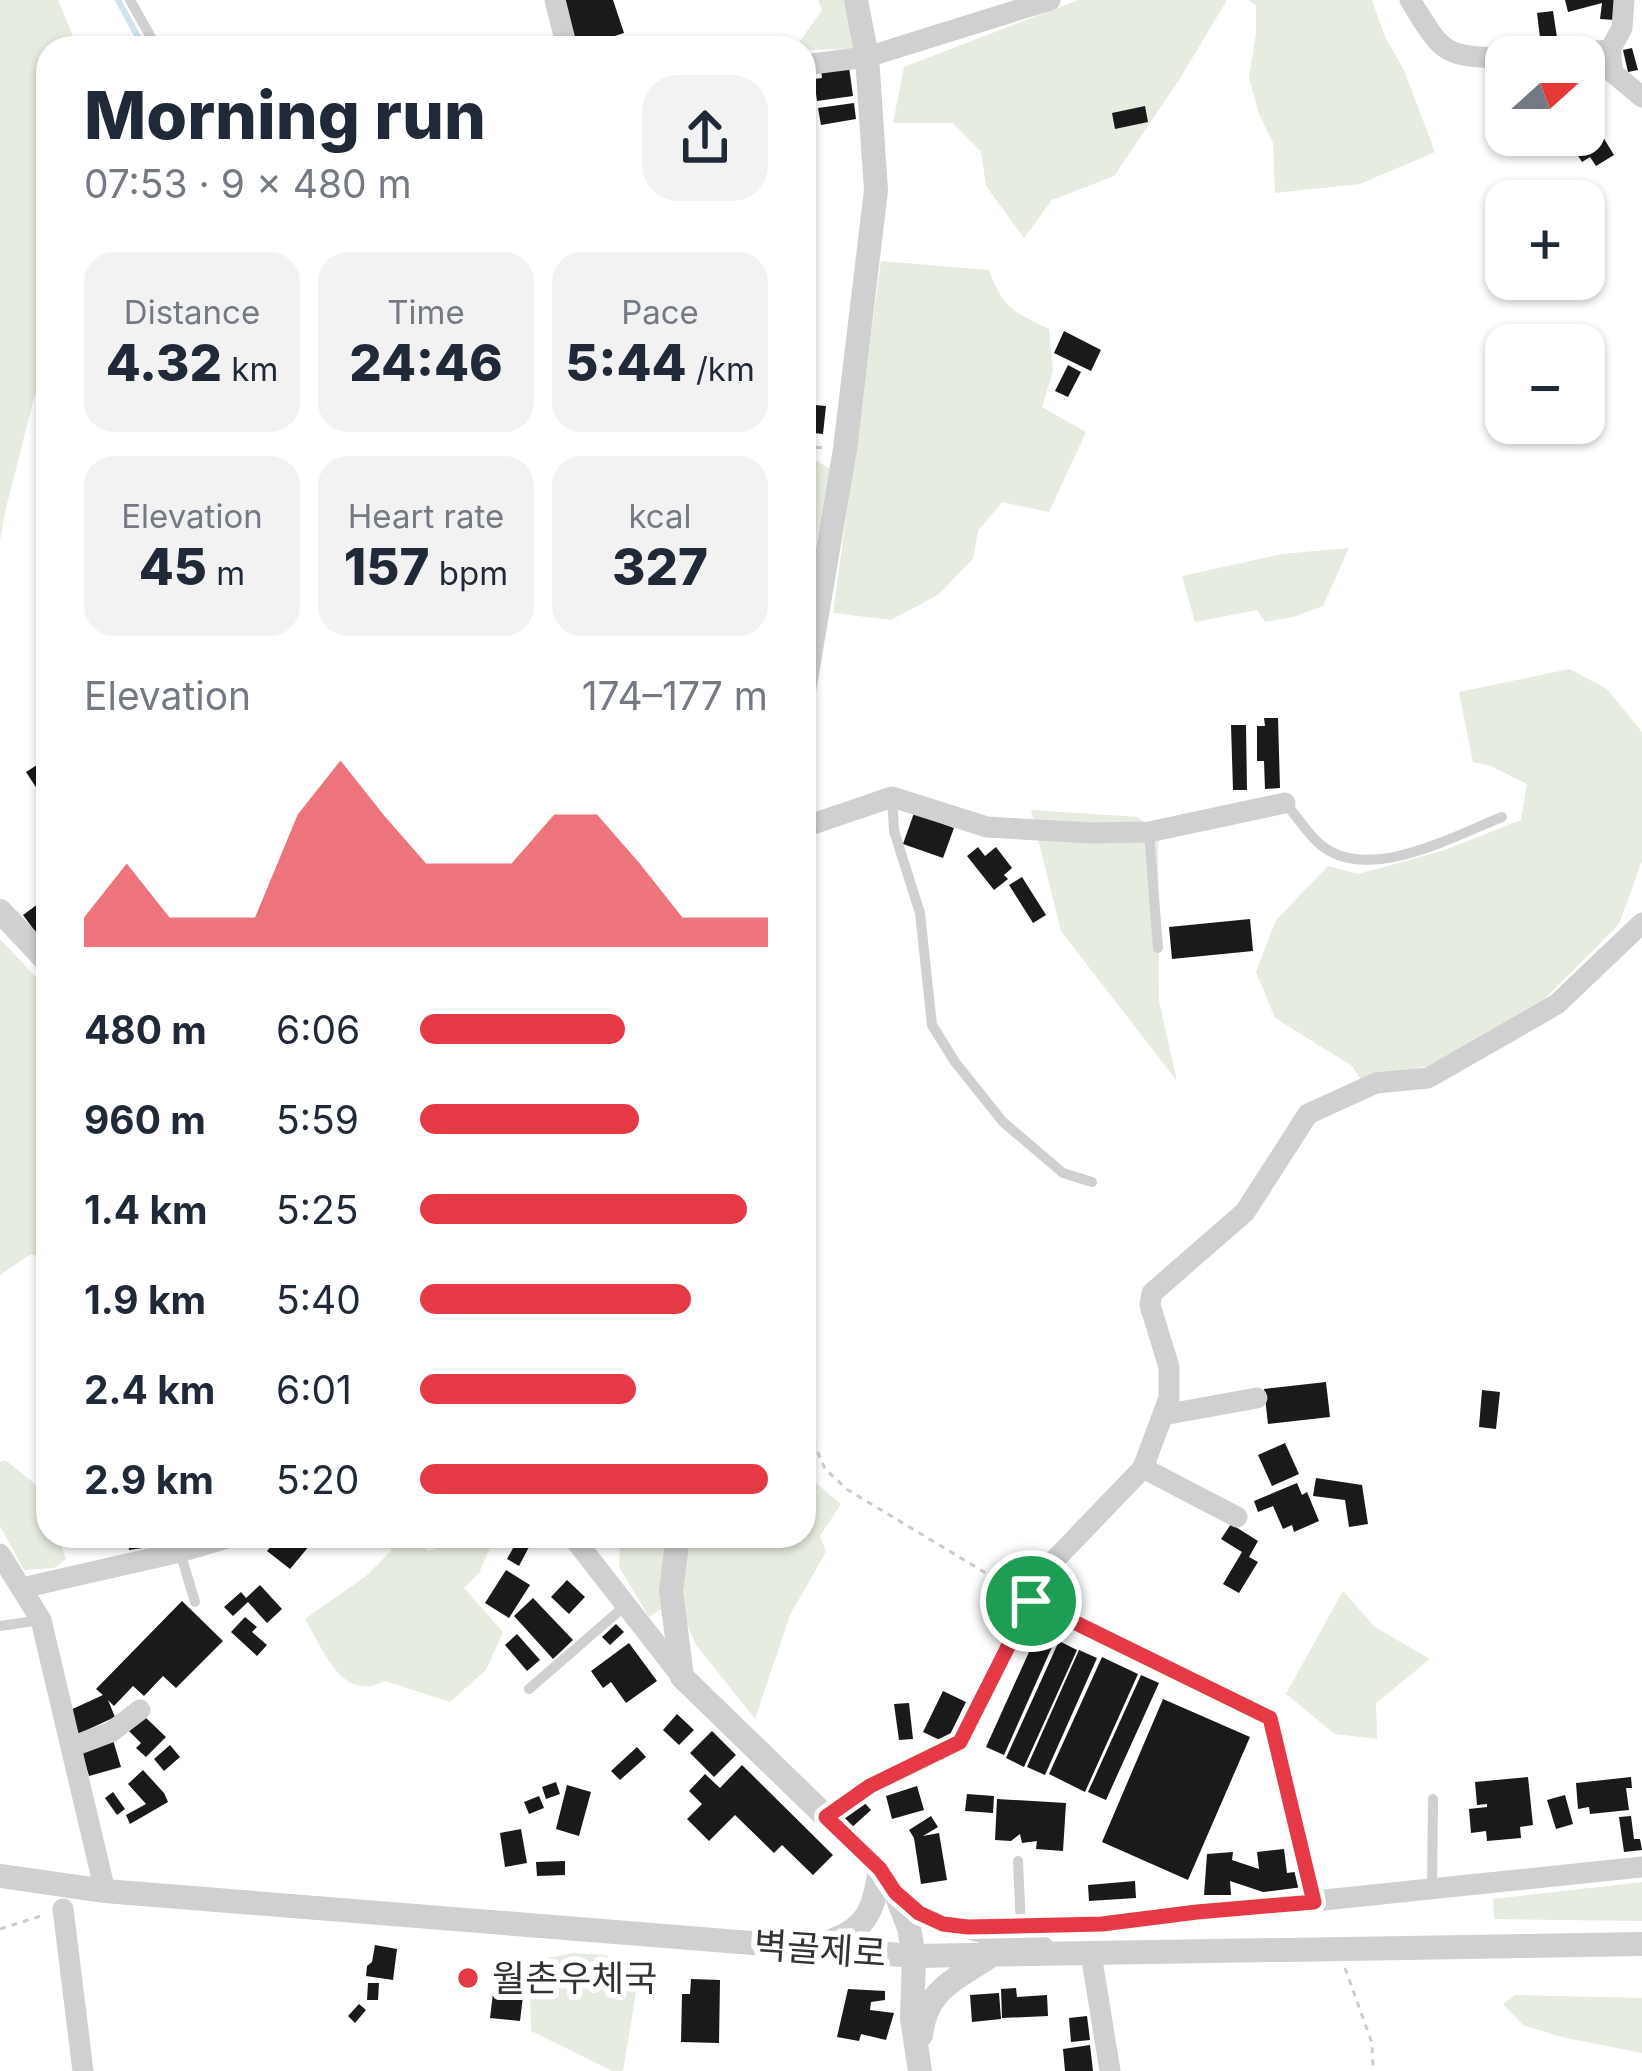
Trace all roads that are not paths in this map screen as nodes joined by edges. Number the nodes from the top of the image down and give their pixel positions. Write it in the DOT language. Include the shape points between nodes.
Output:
graph roads {
  1 [pos="130,0"];
  2 [pos="555,0"];
  3 [pos="856,0"];
  4 [pos="1050,0"];
  5 [pos="1410,0"];
  6 [pos="1624,0"];
  7 [pos="150,36"];
  8 [pos="564,36"];
  9 [pos="1605,50"];
  10 [pos="1610,50"];
  11 [pos="867,57"];
  12 [pos="1485,58"];
  13 [pos="816,63"];
  14 [pos="1642,97"];
  15 [pos="816,620"];
  16 [pos="892,797"];
  17 [pos="1285,802"];
  18 [pos="1502,817"];
  19 [pos="816,823"];
  20 [pos="1149,832"];
  21 [pos="0,911"];
  22 [pos="1642,923"];
  23 [pos="1158,948"];
  24 [pos="36,949"];
  25 [pos="1092,1182"];
  26 [pos="1257,1398"];
  27 [pos="1163,1415"];
  28 [pos="1143,1468"];
  29 [pos="1237,1517"];
  30 [pos="194,1548"];
  31 [pos="581,1548"];
  32 [pos="676,1548"];
  33 [pos="180,1552"];
  34 [pos="0,1554"];
  35 [pos="22,1588"];
  36 [pos="195,1603"];
  37 [pos="626,1605"];
  38 [pos="41,1620"];
  39 [pos="0,1626"];
  40 [pos="682,1677"];
  41 [pos="529,1690"];
  42 [pos="140,1710"];
  43 [pos="71,1747"];
  44 [pos="1433,1798"];
  45 [pos="826,1817"];
  46 [pos="1018,1861"];
  47 [pos="1642,1867"];
  48 [pos="880,1869"];
  49 [pos="0,1876"];
  50 [pos="1432,1889"];
  51 [pos="105,1891"];
  52 [pos="895,1892"];
  53 [pos="63,1909"];
  54 [pos="1021,1926"];
  55 [pos="968,1927"];
  56 [pos="1642,1944"];
  57 [pos="809,1948"];
  58 [pos="1061,1954"];
  59 [pos="1091,1954"];
  60 [pos="991,1955"];
  61 [pos="914,1956"];
  62 [pos="919,2066"];
  63 [pos="83,2071"];
  64 [pos="1110,2071"];
  1 -- 7 [label="lane"];
  2 -- 8 [label="street"];
  3 -- 11 [label="street"];
  4 -- 11 [label="street"];
  5 -- 12 [label="street" via="1437,43 1461,57"];
  6 -- 10 [label="street"];
  9 -- 10 [label="street"];
  10 -- 14 [label="street" via="1613,73"];
  11 -- 13 [label="street"];
  11 -- 15 [label="street" via="876,190"];
  16 -- 19 [label="street"];
  16 -- 20 [label="street" via="987,827"];
  16 -- 25 [label="lane" via="894,831 920,913 932,1025 1003,1122 1063,1173"];
  17 -- 18 [label="lane" via="1324,848 1362,861 1404,856"];
  17 -- 20 [label="street"];
  20 -- 23 [label="lane"];
  21 -- 24 [label="street"];
  22 -- 27 [label="street" via="1557,1004 1428,1078 1376,1084 1308,1114 1245,1212 1152,1293 1169,1366"];
  26 -- 27 [label="street"];
  27 -- 28 [label="street"];
  28 -- 29 [label="street"];
  28 -- 45 [label="street" via="1045,1570 960,1742"];
  30 -- 33 [label="street"];
  31 -- 37 [label="street"];
  32 -- 40 [label="street" via="671,1591"];
  33 -- 35 [label="street"];
  33 -- 36 [label="lane"];
  34 -- 35 [label="street"];
  35 -- 38 [label="street"];
  37 -- 40 [label="street"];
  37 -- 41 [label="lane"];
  38 -- 39 [label="lane"];
  38 -- 43 [label="street"];
  40 -- 45 [label="street"];
  42 -- 43 [label="street"];
  43 -- 51 [label="street"];
  44 -- 50 [label="lane"];
  45 -- 48 [label="street"];
  46 -- 54 [label="lane"];
  47 -- 50 [label="street"];
  48 -- 52 [label="street"];
  48 -- 57 [label="street" via="860,1927"];
  49 -- 51 [label="street, 벽골제로"];
  50 -- 54 [label="street"];
  51 -- 57 [label="street, 벽골제로"];
  52 -- 55 [label="street" via="919,1913"];
  52 -- 61 [label="street"];
  53 -- 63 [label="street"];
  54 -- 55 [label="street"];
  55 -- 58 [label="street"];
  56 -- 59 [label="street, 벽골제로"];
  57 -- 61 [label="street, 벽골제로"];
  58 -- 59 [label="street, 벽골제로"];
  58 -- 60 [label="street, 벽골제로"];
  59 -- 64 [label="street"];
  60 -- 61 [label="street, 벽골제로"];
  60 -- 62 [label="street" via="923,2012"];
  61 -- 62 [label="street"];
}
